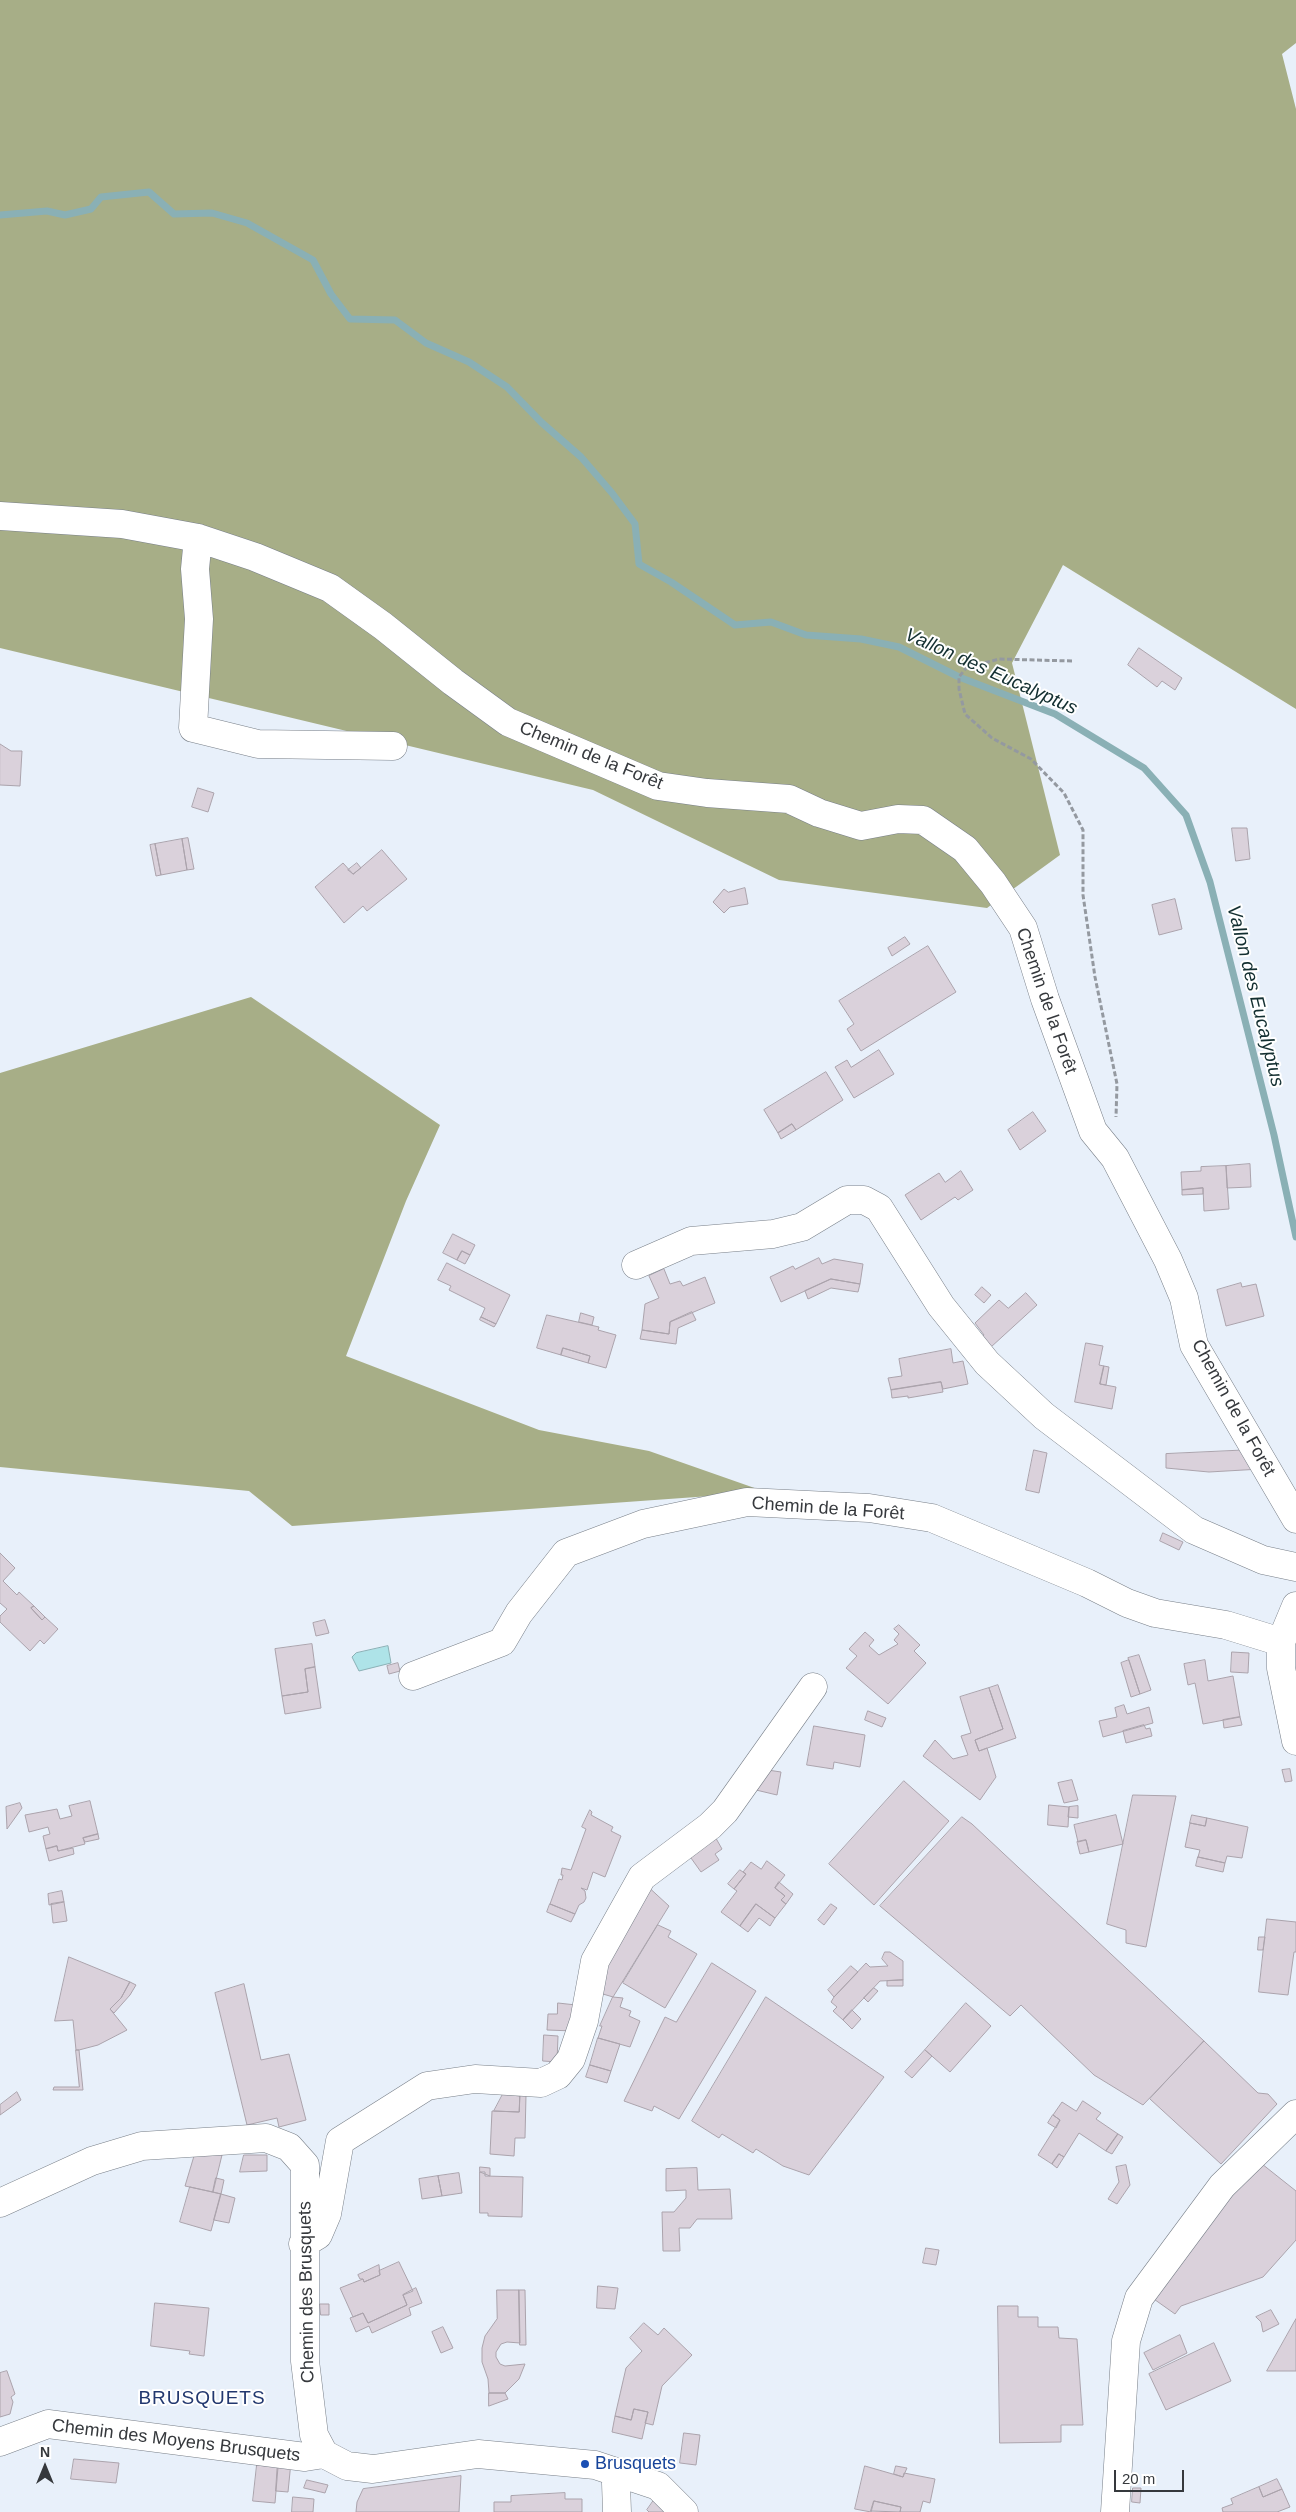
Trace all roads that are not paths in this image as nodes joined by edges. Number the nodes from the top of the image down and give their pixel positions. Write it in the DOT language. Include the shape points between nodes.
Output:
graph roads {
  1 [pos="0,516"];
  2 [pos="198,538"];
  3 [pos="393,746"];
  4 [pos="636,1265"];
  5 [pos="1296,1519"];
  6 [pos="1296,1567"];
  7 [pos="1296,1606"];
  8 [pos="1281,1642"];
  9 [pos="413,1676"];
  10 [pos="813,1686"];
  11 [pos="1296,1741"];
  12 [pos="1296,2114"];
  13 [pos="0,2203"];
  14 [pos="303,2244"];
  15 [pos="0,2442"];
  16 [pos="324,2454"];
  17 [pos="621,2474"];
  18 [pos="617,2512"];
  19 [pos="684,2512"];
  20 [pos="1115,2512"];
  1 -- 2 [label="street, Chemin de la Forêt" via="122,524"];
  2 -- 3 [label="street" via="195,568 199,619 193,728 258,744"];
  2 -- 5 [label="street, Chemin de la Forêt" via="330,588 508,722 658,786 789,799 819,813 861,826 898,819 923,820 965,849 1023,928 1093,1131 1115,1158 1168,1260 1184,1298 1194,1345"];
  4 -- 6 [label="street" via="691,1241 773,1234 802,1227 847,1200 864,1200 879,1208 941,1306 987,1363 1044,1416 1194,1530 1263,1560"];
  7 -- 8 [label="street"];
  8 -- 9 [label="street, Chemin de la Forêt" via="1226,1625 1155,1613 932,1518 869,1508 747,1502 643,1524 566,1553 519,1613 502,1642"];
  8 -- 11 [label="street" via="1281,1668"];
  10 -- 14 [label="street" via="725,1811 642,1877 595,1961 584,2021 571,2059 558,2075 541,2083 475,2078 428,2086 340,2141 327,2214 318,2234"];
  12 -- 20 [label="street" via="1222,2186 1139,2298 1126,2340"];
  13 -- 14 [label="street, Chemin des Brusquets" via="92,2161 142,2146 266,2138 288,2147 305,2165"];
  14 -- 16 [label="street, Chemin des Brusquets" via="304,2361 314,2435"];
  15 -- 16 [label="street, Chemin des Moyens Brusquets" via="48,2424 304,2457"];
  16 -- 17 [label="street" via="347,2466 373,2469 478,2454 595,2465"];
  17 -- 18 [label="street" via="616,2483"];
  17 -- 19 [label="street" via="658,2486"];
}
